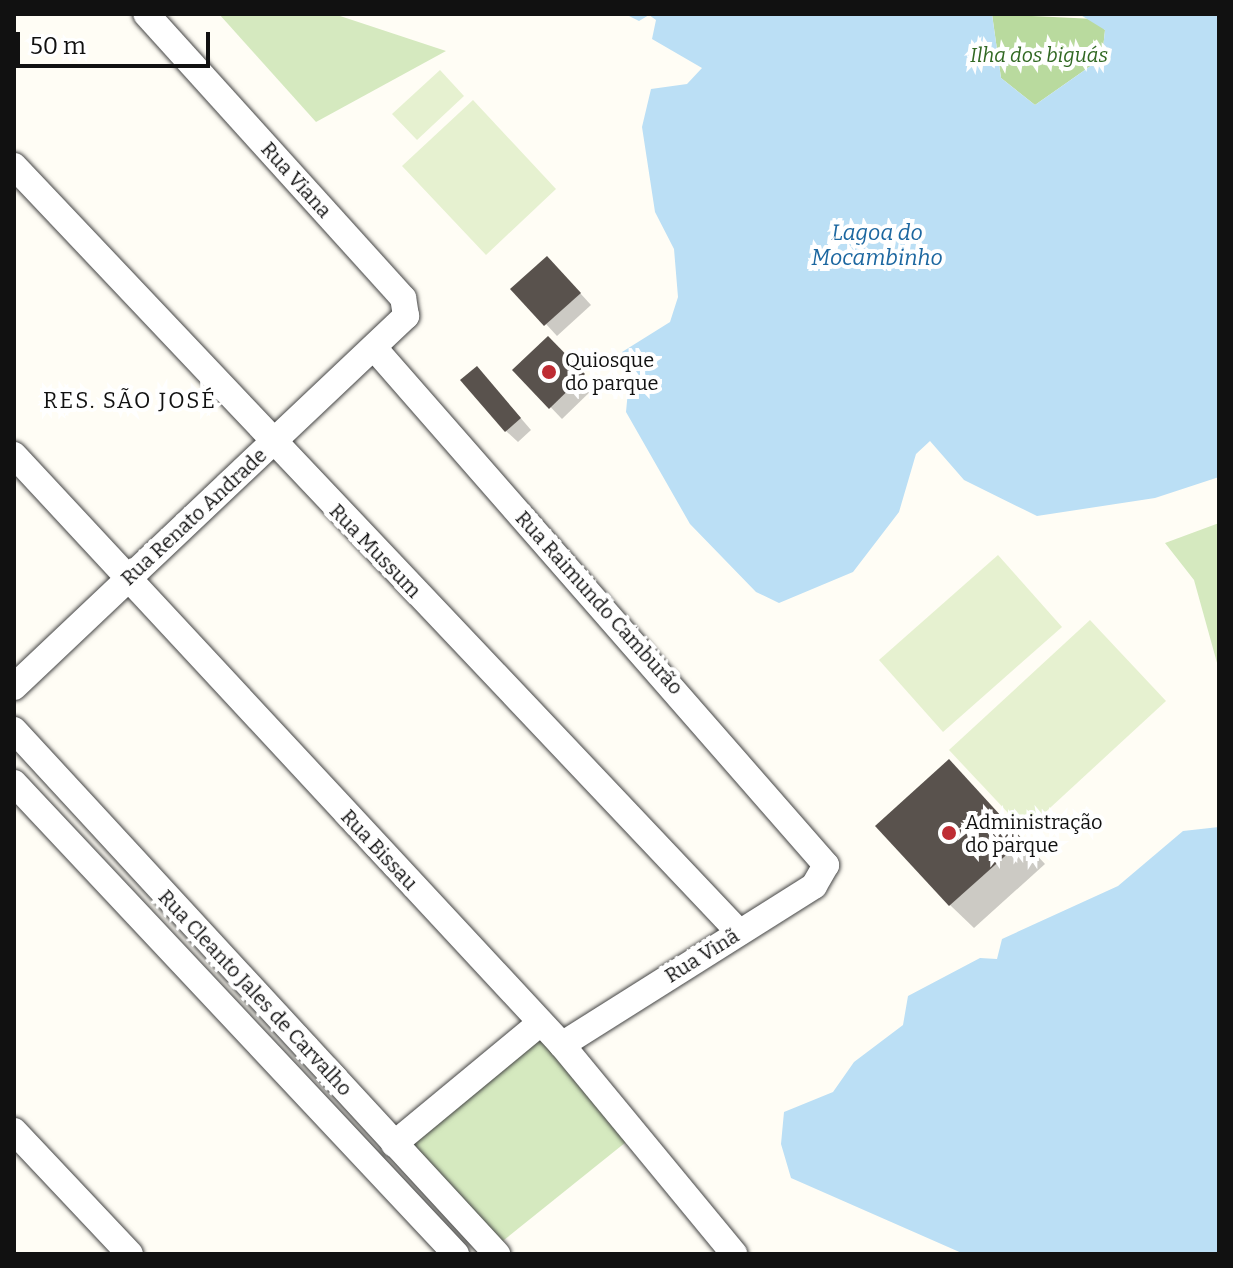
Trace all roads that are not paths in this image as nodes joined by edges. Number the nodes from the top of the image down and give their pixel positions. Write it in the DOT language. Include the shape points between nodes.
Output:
graph roads {
  1 [pos="146,14"];
  2 [pos="14,166"];
  3 [pos="376,350"];
  4 [pos="273,443"];
  5 [pos="14,455"];
  6 [pos="130,578"];
  7 [pos="14,687"];
  8 [pos="14,730"];
  9 [pos="14,783"];
  10 [pos="823,855"];
  11 [pos="739,932"];
  12 [pos="539,1024"];
  13 [pos="562,1045"];
  14 [pos="14,1131"];
  15 [pos="394,1144"];
  16 [pos="130,1254"];
  17 [pos="456,1254"];
  18 [pos="497,1254"];
  19 [pos="734,1254"];
  1 -- 3 [label="street, Rua Viana" via="403,298 406,316"];
  2 -- 4 [label="street, Rua Mussum"];
  3 -- 4 [label="street, Rua Renato Andrade"];
  3 -- 10 [label="street, Rua Raimundo Camburão"];
  4 -- 6 [label="street, Rua Renato Andrade"];
  4 -- 11 [label="street, Rua Mussum"];
  5 -- 6 [label="street, Rua Bissau"];
  6 -- 7 [label="street, Rua Renato Andrade"];
  6 -- 12 [label="street, Rua Bissau"];
  8 -- 15 [label="street, Rua Cleanto Jales de Carvalho"];
  9 -- 17 [label="street, Rua Cleanto Jales de Carvalho"];
  10 -- 11 [label="street, Rua Vinã" via="824,873 814,886"];
  11 -- 13 [label="street, Rua Vinã"];
  12 -- 13 [label="street, Rua Bissau"];
  12 -- 15 [label="street"];
  13 -- 19 [label="street, Rua Bissau"];
  14 -- 16 [label="street"];
  15 -- 18 [label="street, Rua Cleanto Jales de Carvalho"];
}
